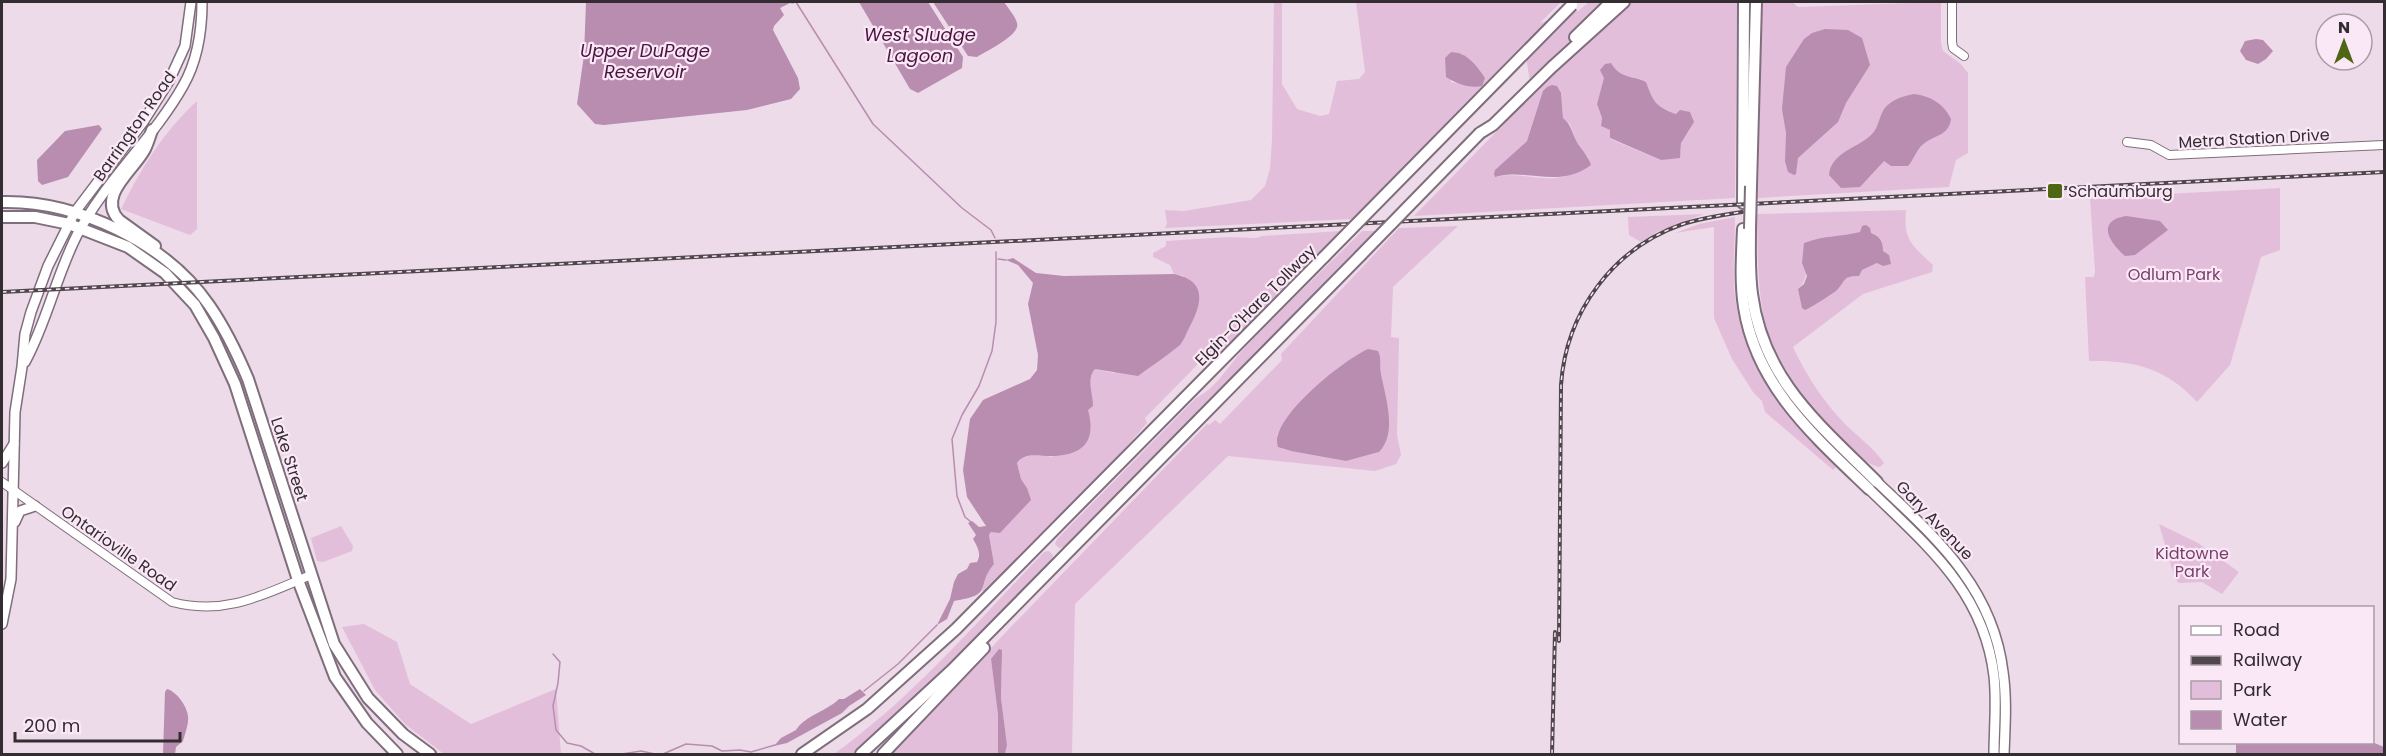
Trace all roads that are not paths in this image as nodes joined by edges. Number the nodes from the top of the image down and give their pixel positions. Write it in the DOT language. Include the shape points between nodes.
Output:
graph roads {
  1 [pos="191,2"];
  2 [pos="202,2"];
  3 [pos="1611,2"];
  4 [pos="1624,2"];
  5 [pos="1744,2"];
  6 [pos="1756,2"];
  7 [pos="1953,2"];
  8 [pos="1573,3"];
  9 [pos="1964,56"];
  10 [pos="152,130"];
  11 [pos="1480,133"];
  12 [pos="2127,142"];
  13 [pos="2385,145"];
  14 [pos="1747,186"];
  15 [pos="2,202"];
  16 [pos="75,212"];
  17 [pos="88,216"];
  18 [pos="2,217"];
  19 [pos="69,224"];
  20 [pos="82,228"];
  21 [pos="176,268"];
  22 [pos="22,367"];
  23 [pos="14,444"];
  24 [pos="2,463"];
  25 [pos="2,482"];
  26 [pos="1873,485"];
  27 [pos="14,490"];
  28 [pos="35,506"];
  29 [pos="1105,517"];
  30 [pos="12,527"];
  31 [pos="310,575"];
  32 [pos="298,580"];
  33 [pos="2,624"];
  34 [pos="397,754"];
  35 [pos="430,754"];
  36 [pos="802,754"];
  37 [pos="861,754"];
  38 [pos="883,754"];
  39 [pos="1994,754"];
  40 [pos="2004,754"];
  1 -- 16 [label="main road, Barrington Road" via="185,46 169,81"];
  2 -- 10 [label="main road, Barrington Road" via="200,37 193,62 184,85"];
  3 -- 11 [label="highway"];
  4 -- 11 [label="highway"];
  5 -- 14 [label="highway"];
  6 -- 14 [label="highway"];
  7 -- 9 [label="street" via="1953,48"];
  8 -- 36 [label="highway, Elgin-O'Hare Tollway, bridge" via="957,629 867,709"];
  10 -- 17 [label="main road, Barrington Road"];
  10 -- 21 [label="highway" via="144,150 117,187 112,210"];
  11 -- 29 [label="highway, bridge"];
  12 -- 13 [label="street, Metra Station Drive" via="2151,145 2169,155"];
  14 -- 26 [label="highway" via="1744,309 1764,370 1801,422"];
  15 -- 16 [label="highway, Lake Street" via="40,204"];
  16 -- 17 [label="highway, Lake Street"];
  16 -- 19 [label="main road, Barrington Road"];
  17 -- 20 [label="main road, Barrington Road"];
  17 -- 21 [label="highway, Lake Street" via="121,231"];
  18 -- 19 [label="highway, Lake Street" via="35,217"];
  19 -- 20 [label="highway, Lake Street"];
  19 -- 22 [label="main road, Barrington Road" via="31,312"];
  20 -- 22 [label="main road, Barrington Road" via="57,281 39,336"];
  20 -- 32 [label="highway, Lake Street" via="147,259 195,305 235,384"];
  21 -- 31 [label="highway, Lake Street" via="208,304 239,357"];
  22 -- 23 [label="main road, Barrington Road"];
  23 -- 24 [label="main road"];
  23 -- 27 [label="main road, Barrington Road"];
  25 -- 27 [label="street, Ontarioville Road"];
  26 -- 39 [label="main road, Gary Avenue" via="1944,562 1972,604 1994,674"];
  26 -- 40 [label="main road, Gary Avenue" via="1950,555 1983,603 2003,671"];
  27 -- 28 [label="street, Ontarioville Road"];
  27 -- 30 [label="main road, Barrington Road"];
  28 -- 30 [label="main road" via="20,511"];
  28 -- 32 [label="street, Ontarioville Road" via="172,602 193,608 232,605"];
  29 -- 37 [label="highway" via="952,670"];
  29 -- 38 [label="highway"];
  30 -- 33 [label="main road, Barrington Road" via="11,579"];
  31 -- 32 [label="street, Ontarioville Road"];
  31 -- 35 [label="highway, Lake Street" via="334,644 353,677 386,717"];
  32 -- 34 [label="highway, Lake Street" via="335,677 367,723"];
}
